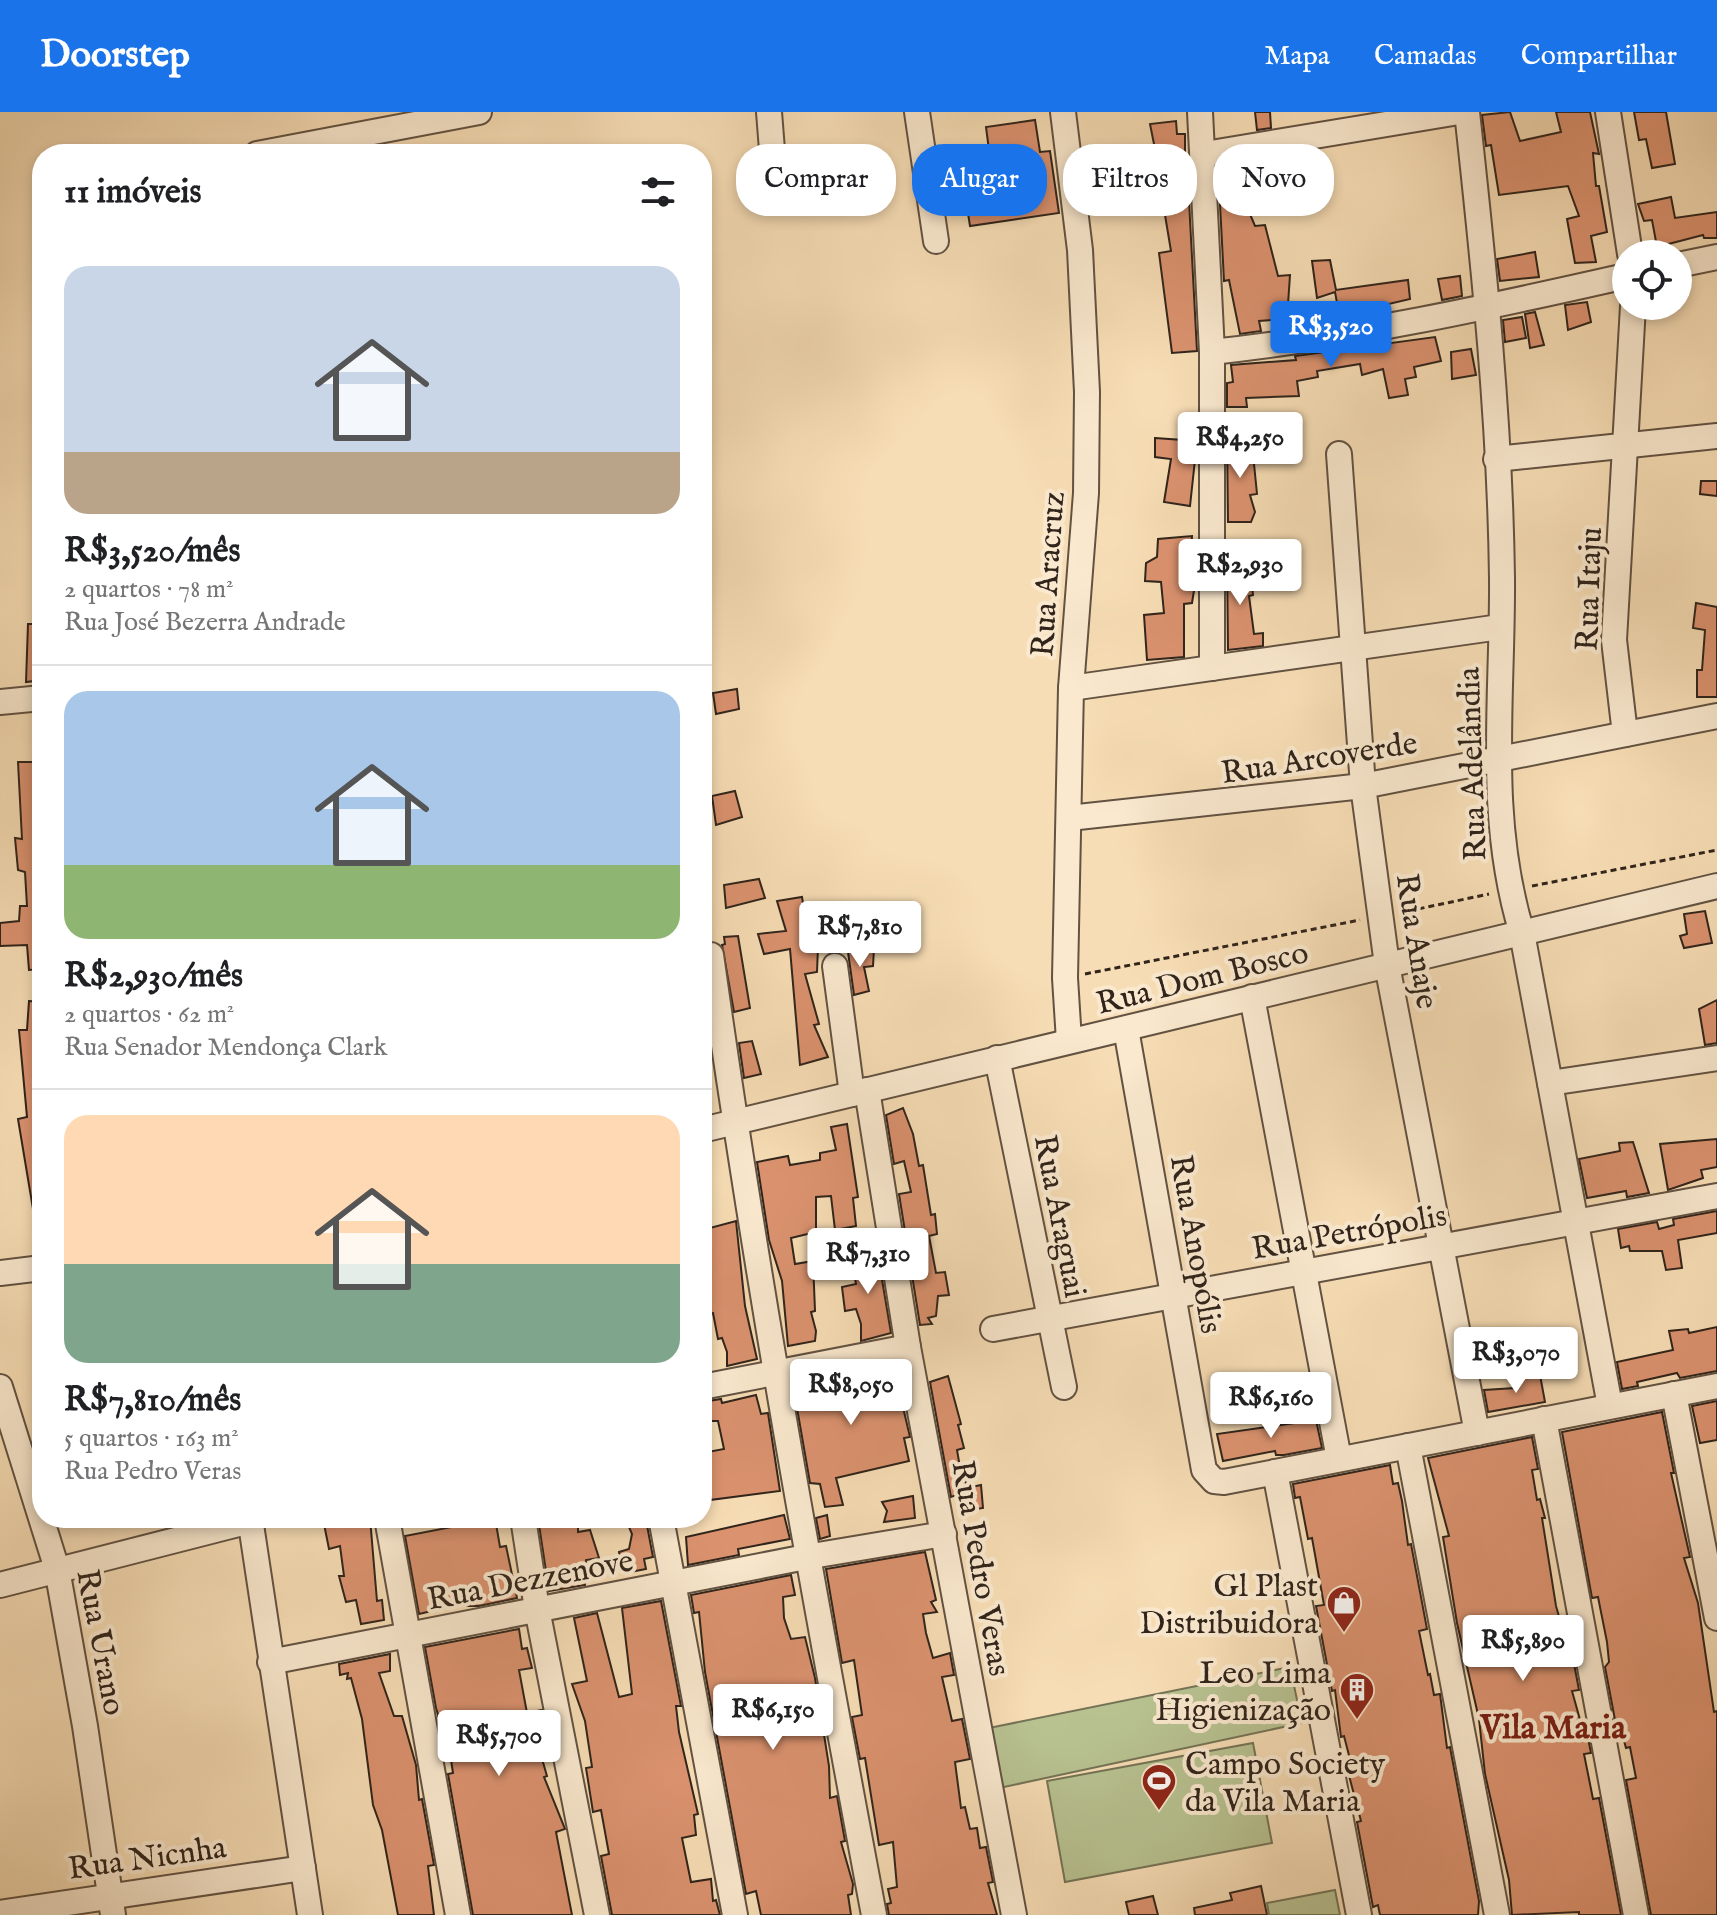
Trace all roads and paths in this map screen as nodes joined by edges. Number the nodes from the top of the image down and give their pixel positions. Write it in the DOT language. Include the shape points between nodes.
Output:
graph roads {
  1 [pos="479,112"];
  2 [pos="769,112"];
  3 [pos="917,112"];
  4 [pos="1063,112"];
  5 [pos="1200,112"];
  6 [pos="1459,112"];
  7 [pos="1467,112"];
  8 [pos="1608,112"];
  9 [pos="400,121"];
  10 [pos="300,144"];
  11 [pos="772,144"];
  12 [pos="1205,154"];
  13 [pos="1628,240"];
  14 [pos="936,241"];
  15 [pos="1717,257"];
  16 [pos="1692,262"];
  17 [pos="1612,279"];
  18 [pos="1489,307"];
  19 [pos="1632,320"];
  20 [pos="1212,352"];
  21 [pos="1717,436"];
  22 [pos="1627,445"];
  23 [pos="1339,454"];
  24 [pos="1496,459"];
  25 [pos="1500,627"];
  26 [pos="1354,648"];
  27 [pos="1212,668"];
  28 [pos="1071,688"];
  29 [pos="32,699"];
  30 [pos="0,702"];
  31 [pos="1717,716"];
  32 [pos="1625,734"];
  33 [pos="1496,759"];
  34 [pos="1363,786"];
  35 [pos="1069,818"];
  36 [pos="1717,888"];
  37 [pos="1522,933"];
  38 [pos="712,962"];
  39 [pos="1387,965"];
  40 [pos="835,966"];
  41 [pos="1252,997"];
  42 [pos="1126,1029"];
  43 [pos="1069,1041"];
  44 [pos="997,1058"];
  45 [pos="1717,1058"];
  46 [pos="1550,1083"];
  47 [pos="859,1092"];
  48 [pos="735,1123"];
  49 [pos="712,1128"];
  50 [pos="1717,1196"];
  51 [pos="1576,1222"];
  52 [pos="1443,1246"];
  53 [pos="32,1269"];
  54 [pos="1303,1272"];
  55 [pos="0,1273"];
  56 [pos="1173,1296"];
  57 [pos="1049,1319"];
  58 [pos="993,1329"];
  59 [pos="908,1347"];
  60 [pos="777,1374"];
  61 [pos="712,1385"];
  62 [pos="1717,1386"];
  63 [pos="0,1387"];
  64 [pos="1064,1387"];
  65 [pos="1674,1394"];
  66 [pos="1610,1406"];
  67 [pos="1544,1419"];
  68 [pos="1477,1433"];
  69 [pos="1408,1446"];
  70 [pos="1339,1459"];
  71 [pos="1275,1472"];
  72 [pos="32,1489"];
  73 [pos="44,1528"];
  74 [pos="218,1528"];
  75 [pos="251,1528"];
  76 [pos="389,1528"];
  77 [pos="525,1528"];
  78 [pos="663,1528"];
  79 [pos="944,1534"];
  80 [pos="806,1557"];
  81 [pos="57,1569"];
  82 [pos="672,1584"];
  83 [pos="0,1585"];
  84 [pos="537,1609"];
  85 [pos="1717,1618"];
  86 [pos="406,1636"];
  87 [pos="270,1662"];
  88 [pos="303,1868"];
  89 [pos="111,1904"];
  90 [pos="0,1913"];
  91 [pos="310,1915"];
  92 [pos="458,1915"];
  93 [pos="597,1915"];
  94 [pos="735,1915"];
  95 [pos="874,1915"];
  96 [pos="1014,1915"];
  97 [pos="1359,1915"];
  98 [pos="1497,1915"];
  99 [pos="1636,1915"];
  1 -- 9 [label="street"];
  2 -- 11 [label="street"];
  3 -- 14 [label="street"];
  4 -- 28 [label="street, Rua Aracruz" via="1080,250 1087,392 1086,493"];
  5 -- 12 [label="street"];
  6 -- 12 [label="street"];
  7 -- 18 [label="street, Rua Adelândia"];
  8 -- 13 [label="street"];
  9 -- 10 [label="street"];
  12 -- 20 [label="street"];
  15 -- 16 [label="street"];
  17 -- 18 [label="street"];
  18 -- 20 [label="street" via="1295,344"];
  18 -- 24 [label="street, Rua Adelândia"];
  19 -- 22 [label="street"];
  20 -- 27 [label="street"];
  21 -- 22 [label="street"];
  22 -- 24 [label="street"];
  22 -- 32 [label="street, Rua Itaju" via="1614,640"];
  23 -- 26 [label="street, Rua Anaje"];
  24 -- 25 [label="street, Rua Adelândia"];
  25 -- 26 [label="street"];
  25 -- 33 [label="street, Rua Adelândia"];
  26 -- 27 [label="street"];
  26 -- 34 [label="street, Rua Anaje"];
  27 -- 28 [label="street"];
  28 -- 35 [label="street, Rua Aracruz"];
  29 -- 30 [label="street"];
  31 -- 32 [label="street, Rua Arcoverde"];
  32 -- 33 [label="street, Rua Arcoverde"];
  33 -- 34 [label="street, Rua Arcoverde"];
  33 -- 37 [label="street, Rua Adelândia" via="1509,891"];
  34 -- 35 [label="street, Rua Arcoverde"];
  34 -- 39 [label="street, Rua Anaje"];
  35 -- 43 [label="street, Rua Aracruz"];
  36 -- 37 [label="street, Rua Dom Bosco"];
  37 -- 39 [label="street, Rua Dom Bosco"];
  37 -- 46 [label="street, Rua Adelândia"];
  38 -- 48 [label="street"];
  39 -- 41 [label="street, Rua Dom Bosco"];
  39 -- 52 [label="street, Rua Anaje"];
  40 -- 47 [label="street, Rua Pedro Veras"];
  41 -- 42 [label="street, Rua Dom Bosco"];
  41 -- 54 [label="street"];
  42 -- 43 [label="street, Rua Dom Bosco"];
  42 -- 56 [label="street, Rua Anopólis"];
  43 -- 44 [label="street, Rua Dom Bosco"];
  44 -- 47 [label="street, Rua Dom Bosco"];
  44 -- 57 [label="street, Rua Araguai"];
  45 -- 46 [label="street"];
  46 -- 51 [label="street, Rua Adelândia"];
  47 -- 48 [label="street, Rua Dom Bosco"];
  47 -- 59 [label="street, Rua Pedro Veras"];
  48 -- 49 [label="street, Rua Dom Bosco"];
  48 -- 60 [label="street"];
  50 -- 51 [label="street, Rua Petrópolis"];
  51 -- 52 [label="street, Rua Petrópolis"];
  51 -- 66 [label="street, Rua Adelândia"];
  52 -- 54 [label="street, Rua Petrópolis"];
  52 -- 68 [label="street, Rua Anaje"];
  53 -- 55 [label="street"];
  54 -- 56 [label="street, Rua Petrópolis"];
  54 -- 70 [label="street"];
  56 -- 57 [label="street, Rua Petrópolis"];
  56 -- 71 [label="street, Rua Anopólis" via="1204,1470 1218,1482"];
  57 -- 58 [label="street, Rua Petrópolis"];
  57 -- 64 [label="street, Rua Araguai"];
  59 -- 60 [label="street"];
  59 -- 79 [label="street, Rua Pedro Veras"];
  60 -- 61 [label="street"];
  60 -- 80 [label="street"];
  62 -- 65 [label="street"];
  63 -- 72 [label="street, Rua Urano"];
  65 -- 66 [label="street"];
  65 -- 85 [label="street"];
  66 -- 67 [label="street"];
  67 -- 68 [label="street"];
  67 -- 99 [label="street"];
  68 -- 69 [label="street"];
  69 -- 70 [label="street"];
  69 -- 98 [label="street"];
  70 -- 71 [label="street"];
  71 -- 97 [label="street"];
  73 -- 81 [label="street, Rua Urano"];
  74 -- 81 [label="street"];
  75 -- 87 [label="street"];
  76 -- 86 [label="street"];
  77 -- 84 [label="street"];
  78 -- 82 [label="street"];
  79 -- 80 [label="street, Rua Dezzenove"];
  79 -- 96 [label="street, Rua Pedro Veras"];
  80 -- 82 [label="street, Rua Dezzenove"];
  80 -- 95 [label="street"];
  81 -- 83 [label="street"];
  81 -- 89 [label="street, Rua Urano"];
  82 -- 84 [label="street, Rua Dezzenove"];
  82 -- 94 [label="street"];
  84 -- 86 [label="street, Rua Dezzenove"];
  84 -- 93 [label="street"];
  86 -- 87 [label="street, Rua Dezzenove"];
  86 -- 92 [label="street"];
  87 -- 88 [label="street"];
  88 -- 89 [label="street, Rua Nicnha"];
  88 -- 91 [label="street"];
  89 -- 90 [label="street, Rua Nicnha"];
}
